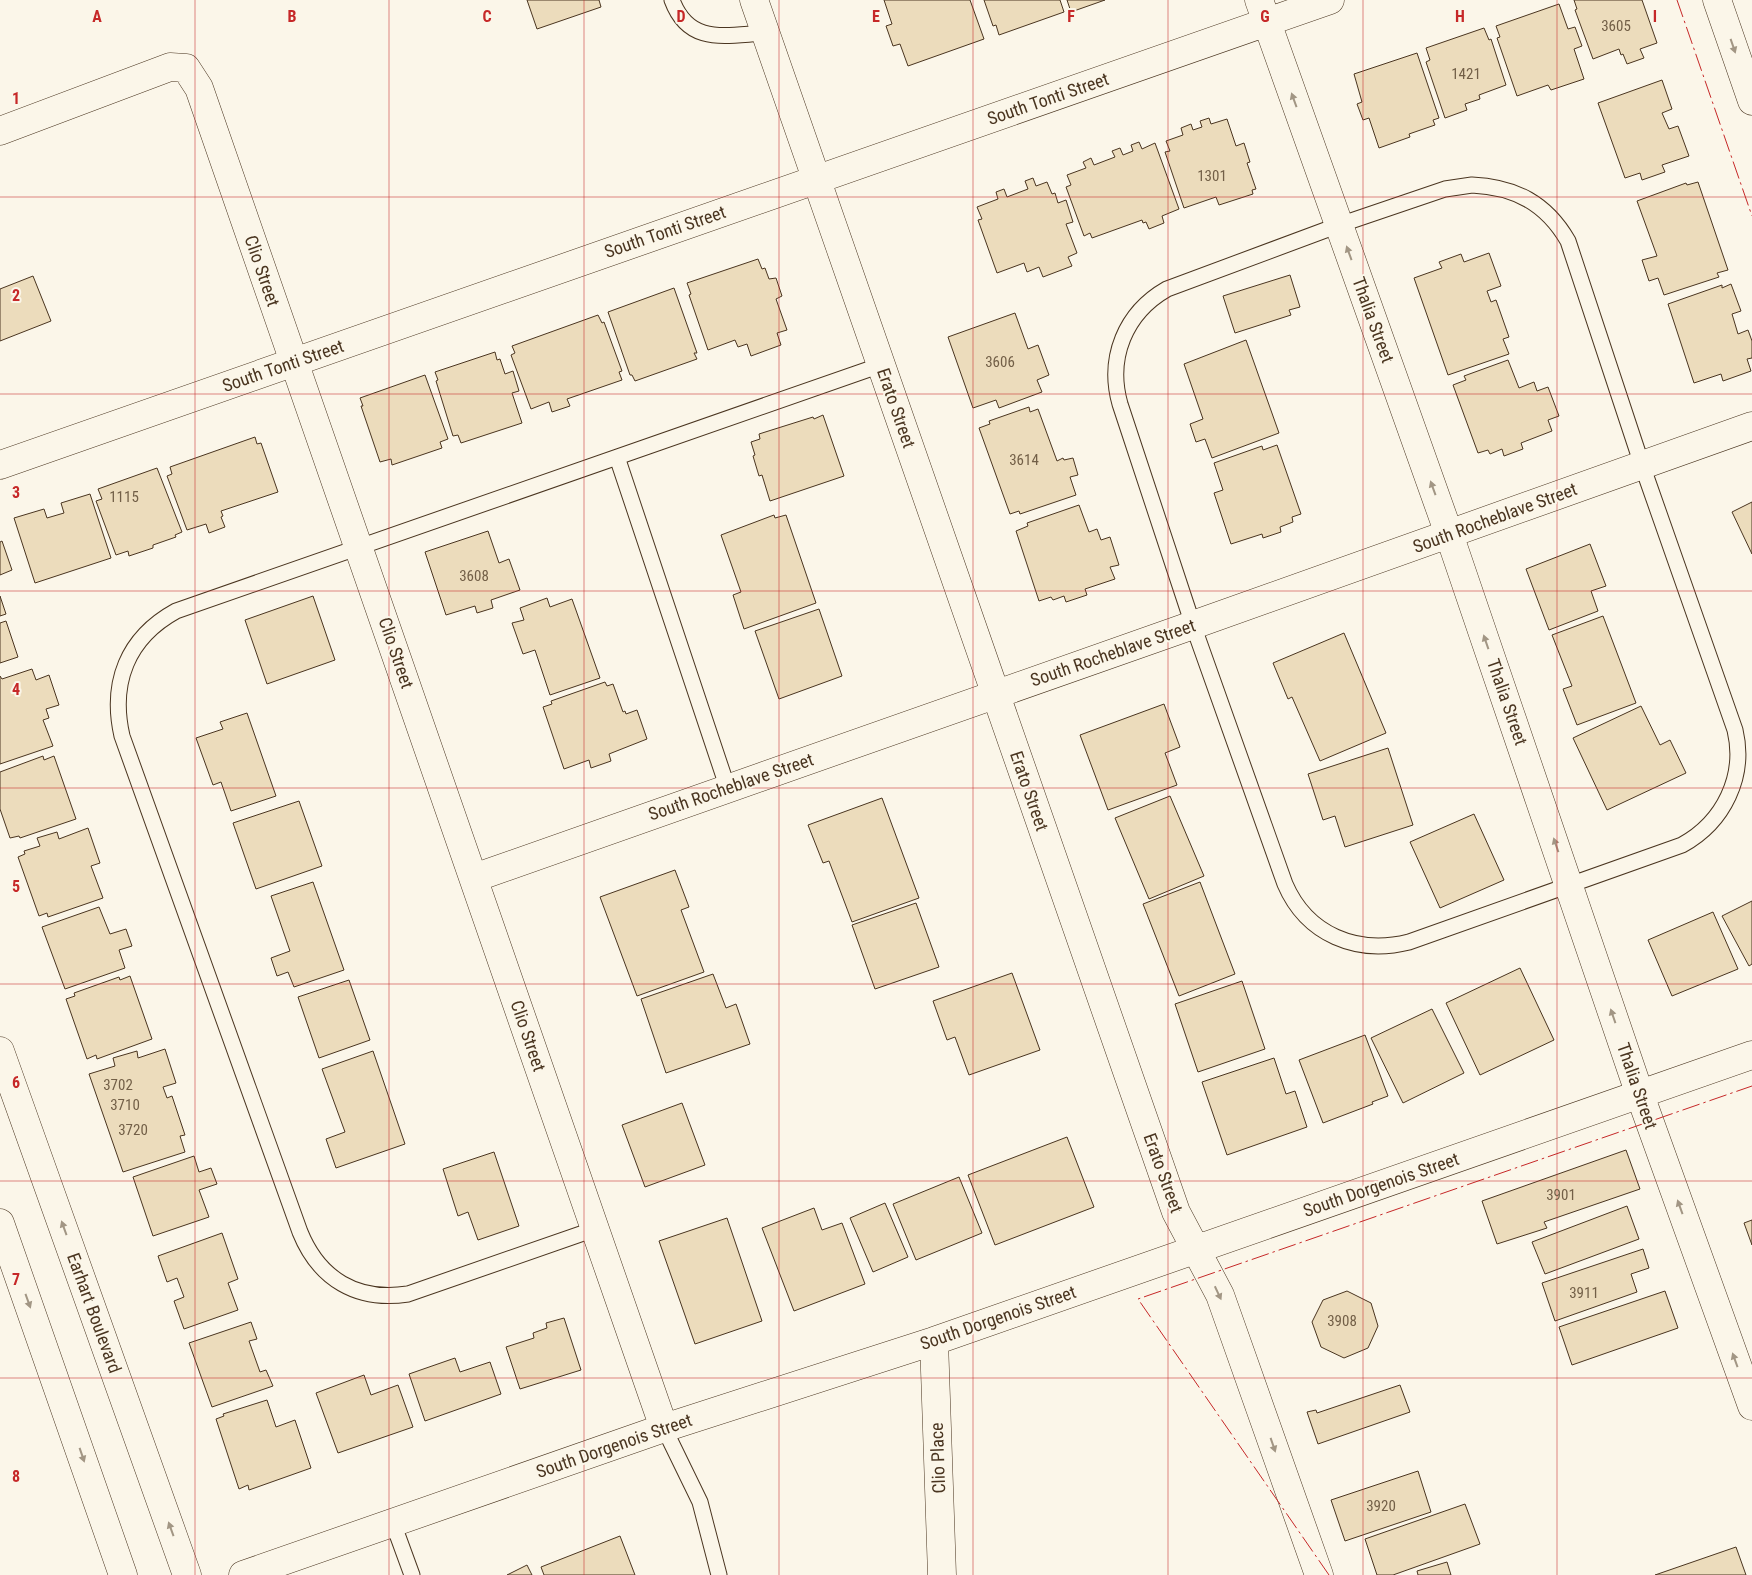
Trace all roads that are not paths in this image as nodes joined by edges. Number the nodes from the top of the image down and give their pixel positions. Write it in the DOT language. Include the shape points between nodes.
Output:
graph roads {
  1 [pos="672,0"];
  2 [pos="754,0"];
  3 [pos="1330,0"];
  4 [pos="1718,0"];
  5 [pos="1263,11"];
  6 [pos="765,33"];
  7 [pos="1752,101"];
  8 [pos="0,131"];
  9 [pos="816,180"];
  10 [pos="1339,225"];
  11 [pos="294,362"];
  12 [pos="881,365"];
  13 [pos="1752,426"];
  14 [pos="617,457"];
  15 [pos="0,465"];
  16 [pos="1642,465"];
  17 [pos="1449,534"];
  18 [pos="359,547"];
  19 [pos="1193,625"];
  20 [pos="996,694"];
  21 [pos="728,789"];
  22 [pos="474,878"];
  23 [pos="1569,884"];
  24 [pos="0,1051"];
  25 [pos="1752,1055"];
  26 [pos="1640,1095"];
  27 [pos="0,1222"];
  28 [pos="595,1229"];
  29 [pos="1196,1250"];
  30 [pos="934,1341"];
  31 [pos="1752,1406"];
  32 [pos="664,1428"];
  33 [pos="394,1523"];
  34 [pos="123,1575"];
  35 [pos="187,1575"];
  36 [pos="243,1575"];
  37 [pos="412,1575"];
  38 [pos="719,1575"];
  39 [pos="942,1575"];
  40 [pos="1319,1575"];
  1 -- 6 [label="lane" via="689,27 711,36"];
  2 -- 6 [label="street, Erato Street"];
  3 -- 5 [label="street, South Tonti Street"];
  4 -- 7 [label="street, one-way"];
  5 -- 9 [label="street, South Tonti Street"];
  10 -- 5 [label="street, Thalia Street, one-way"];
  6 -- 9 [label="street, Erato Street"];
  8 -- 11 [label="street, Clio Street" via="170,67 186,68 198,88"];
  9 -- 11 [label="street, South Tonti Street"];
  9 -- 12 [label="street, Erato Street"];
  10 -- 16 [label="lane" via="1445,189 1472,184 1507,190 1539,206 1568,241"];
  17 -- 10 [label="street, Thalia Street, one-way"];
  10 -- 19 [label="lane" via="1167,289 1140,309 1119,345 1115,379 1117,396"];
  11 -- 15 [label="street, South Tonti Street"];
  11 -- 18 [label="street, Clio Street"];
  12 -- 14 [label="lane"];
  12 -- 20 [label="street, Erato Street"];
  13 -- 16 [label="street, South Rocheblave Street"];
  14 -- 18 [label="lane"];
  14 -- 21 [label="lane"];
  16 -- 17 [label="street, South Rocheblave Street"];
  16 -- 23 [label="lane" via="1735,730 1737,772 1720,811 1689,840"];
  17 -- 19 [label="street, South Rocheblave Street"];
  23 -- 17 [label="street, Thalia Street, one-way"];
  18 -- 22 [label="street, Clio Street"];
  18 -- 28 [label="lane" via="176,611 154,626 137,645 122,676 118,702 122,736 300,1232 310,1253 326,1272 360,1292 384,1296 408,1294"];
  19 -- 20 [label="street, South Rocheblave Street"];
  19 -- 23 [label="lane" via="1285,884 1297,906 1322,929 1360,945 1393,946"];
  20 -- 21 [label="street, South Rocheblave Street"];
  20 -- 29 [label="street, Erato Street" via="1176,1212"];
  21 -- 22 [label="street, South Rocheblave Street"];
  22 -- 28 [label="street, Clio Street"];
  26 -- 23 [label="street, Thalia Street, one-way"];
  35 -- 24 [label="street, Earhart Boulevard, one-way"];
  25 -- 26 [label="street, South Dorgenois Street"];
  26 -- 29 [label="street, South Dorgenois Street"];
  31 -- 26 [label="street, Thalia Street, one-way"];
  27 -- 34 [label="street, one-way"];
  28 -- 32 [label="street, Clio Street"];
  29 -- 30 [label="street, South Dorgenois Street"];
  29 -- 40 [label="street, Erato Street, one-way" via="1220,1295"];
  30 -- 32 [label="street, South Dorgenois Street"];
  30 -- 39 [label="street, Clio Place"];
  32 -- 33 [label="street, South Dorgenois Street"];
  32 -- 38 [label="lane" via="700,1502"];
  33 -- 36 [label="street, South Dorgenois Street"];
  33 -- 37 [label="lane"];
}
